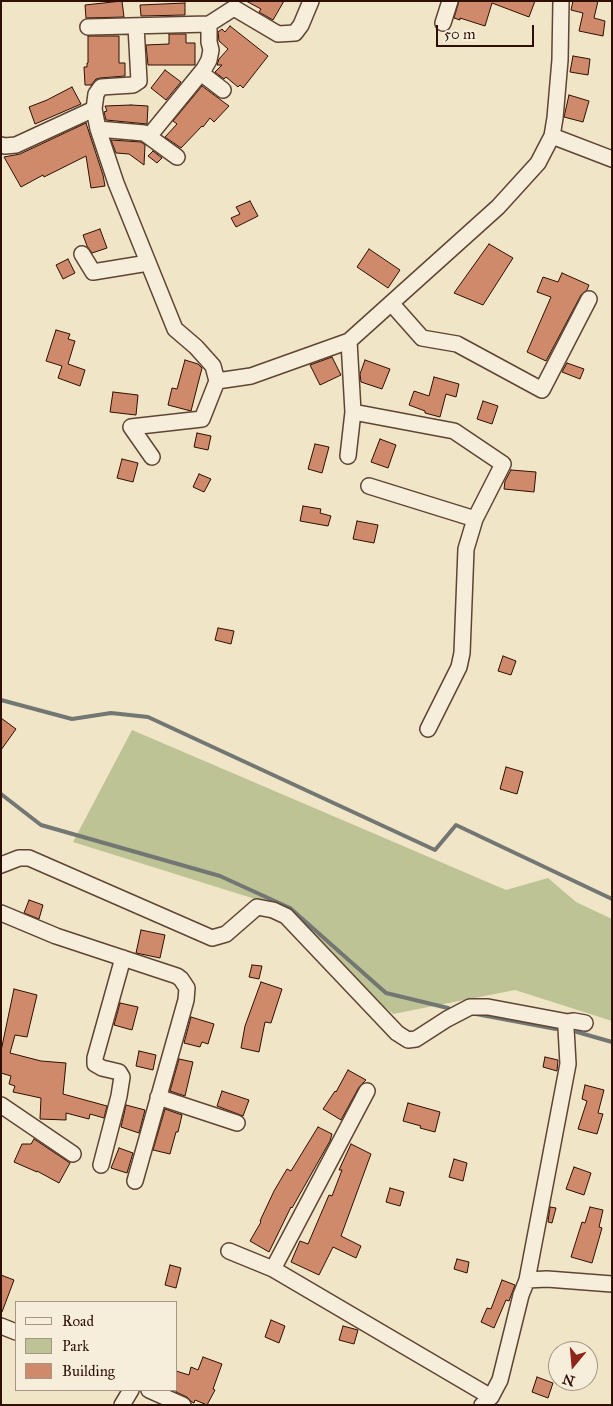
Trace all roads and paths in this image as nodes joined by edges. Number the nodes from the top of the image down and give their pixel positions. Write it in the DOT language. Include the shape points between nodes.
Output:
graph roads {
  1 [pos="311,1"];
  2 [pos="450,1"];
  3 [pos="562,1"];
  4 [pos="444,23"];
  5 [pos="209,24"];
  6 [pos="88,26"];
  7 [pos="136,26"];
  8 [pos="201,73"];
  9 [pos="224,90"];
  10 [pos="94,109"];
  11 [pos="98,129"];
  12 [pos="150,135"];
  13 [pos="552,136"];
  14 [pos="1,145"];
  15 [pos="178,157"];
  16 [pos="612,159"];
  17 [pos="82,254"];
  18 [pos="148,263"];
  19 [pos="589,298"];
  20 [pos="391,303"];
  21 [pos="349,341"];
  22 [pos="217,380"];
  23 [pos="353,412"];
  24 [pos="348,456"];
  25 [pos="152,457"];
  26 [pos="369,486"];
  27 [pos="475,519"];
  28 [pos="428,729"];
  29 [pos="1,865"];
  30 [pos="1,913"];
  31 [pos="123,958"];
  32 [pos="568,1022"];
  33 [pos="585,1023"];
  34 [pos="367,1091"];
  35 [pos="158,1097"];
  36 [pos="1,1106"];
  37 [pos="237,1123"];
  38 [pos="73,1154"];
  39 [pos="101,1165"];
  40 [pos="136,1181"];
  41 [pos="229,1251"];
  42 [pos="273,1269"];
  43 [pos="527,1280"];
  44 [pos="612,1284"];
  45 [pos="1,1326"];
  46 [pos="15,1332"];
  47 [pos="130,1391"];
  48 [pos="151,1391"];
  49 [pos="486,1401"];
  50 [pos="122,1405"];
  51 [pos="183,1405"];
  1 -- 5 [label="street" via="295,33 278,34 234,8"];
  2 -- 4 [label="street"];
  3 -- 13 [label="street"];
  5 -- 7 [label="street"];
  5 -- 8 [label="street" via="212,50"];
  6 -- 7 [label="street"];
  7 -- 10 [label="street" via="139,80 133,85 101,87 96,94"];
  8 -- 9 [label="street"];
  8 -- 12 [label="street"];
  10 -- 11 [label="street"];
  10 -- 14 [label="street" via="16,145"];
  11 -- 12 [label="street"];
  11 -- 18 [label="street"];
  12 -- 15 [label="street"];
  13 -- 16 [label="street"];
  13 -- 20 [label="street" via="538,163 498,207"];
  17 -- 18 [label="street" via="93,272"];
  18 -- 22 [label="street" via="175,328 213,366"];
  19 -- 20 [label="street" via="542,390 457,344 422,338"];
  20 -- 21 [label="street"];
  21 -- 22 [label="street" via="251,376"];
  21 -- 23 [label="street"];
  22 -- 25 [label="street" via="202,419 131,427"];
  23 -- 24 [label="street"];
  23 -- 27 [label="street" via="454,431 503,464"];
  26 -- 27 [label="street"];
  27 -- 28 [label="street" via="466,549 459,667"];
  29 -- 32 [label="street" via="29,858 212,938 226,934 257,907 280,913 397,1033 408,1040 416,1039 470,1007 488,1007"];
  30 -- 31 [label="street" via="56,936"];
  31 -- 35 [label="street" via="177,976 187,988"];
  31 -- 39 [label="street" via="94,1058 95,1064 119,1072 122,1077"];
  32 -- 33 [label="street"];
  32 -- 43 [label="street" via="568,1064"];
  34 -- 42 [label="street"];
  35 -- 37 [label="street"];
  35 -- 40 [label="street"];
  36 -- 38 [label="street"];
  41 -- 42 [label="street"];
  42 -- 49 [label="street"];
  43 -- 44 [label="street"];
  43 -- 49 [label="street" via="500,1380"];
  45 -- 46 [label="street"];
  47 -- 50 [label="street"];
  48 -- 51 [label="street"];
}
